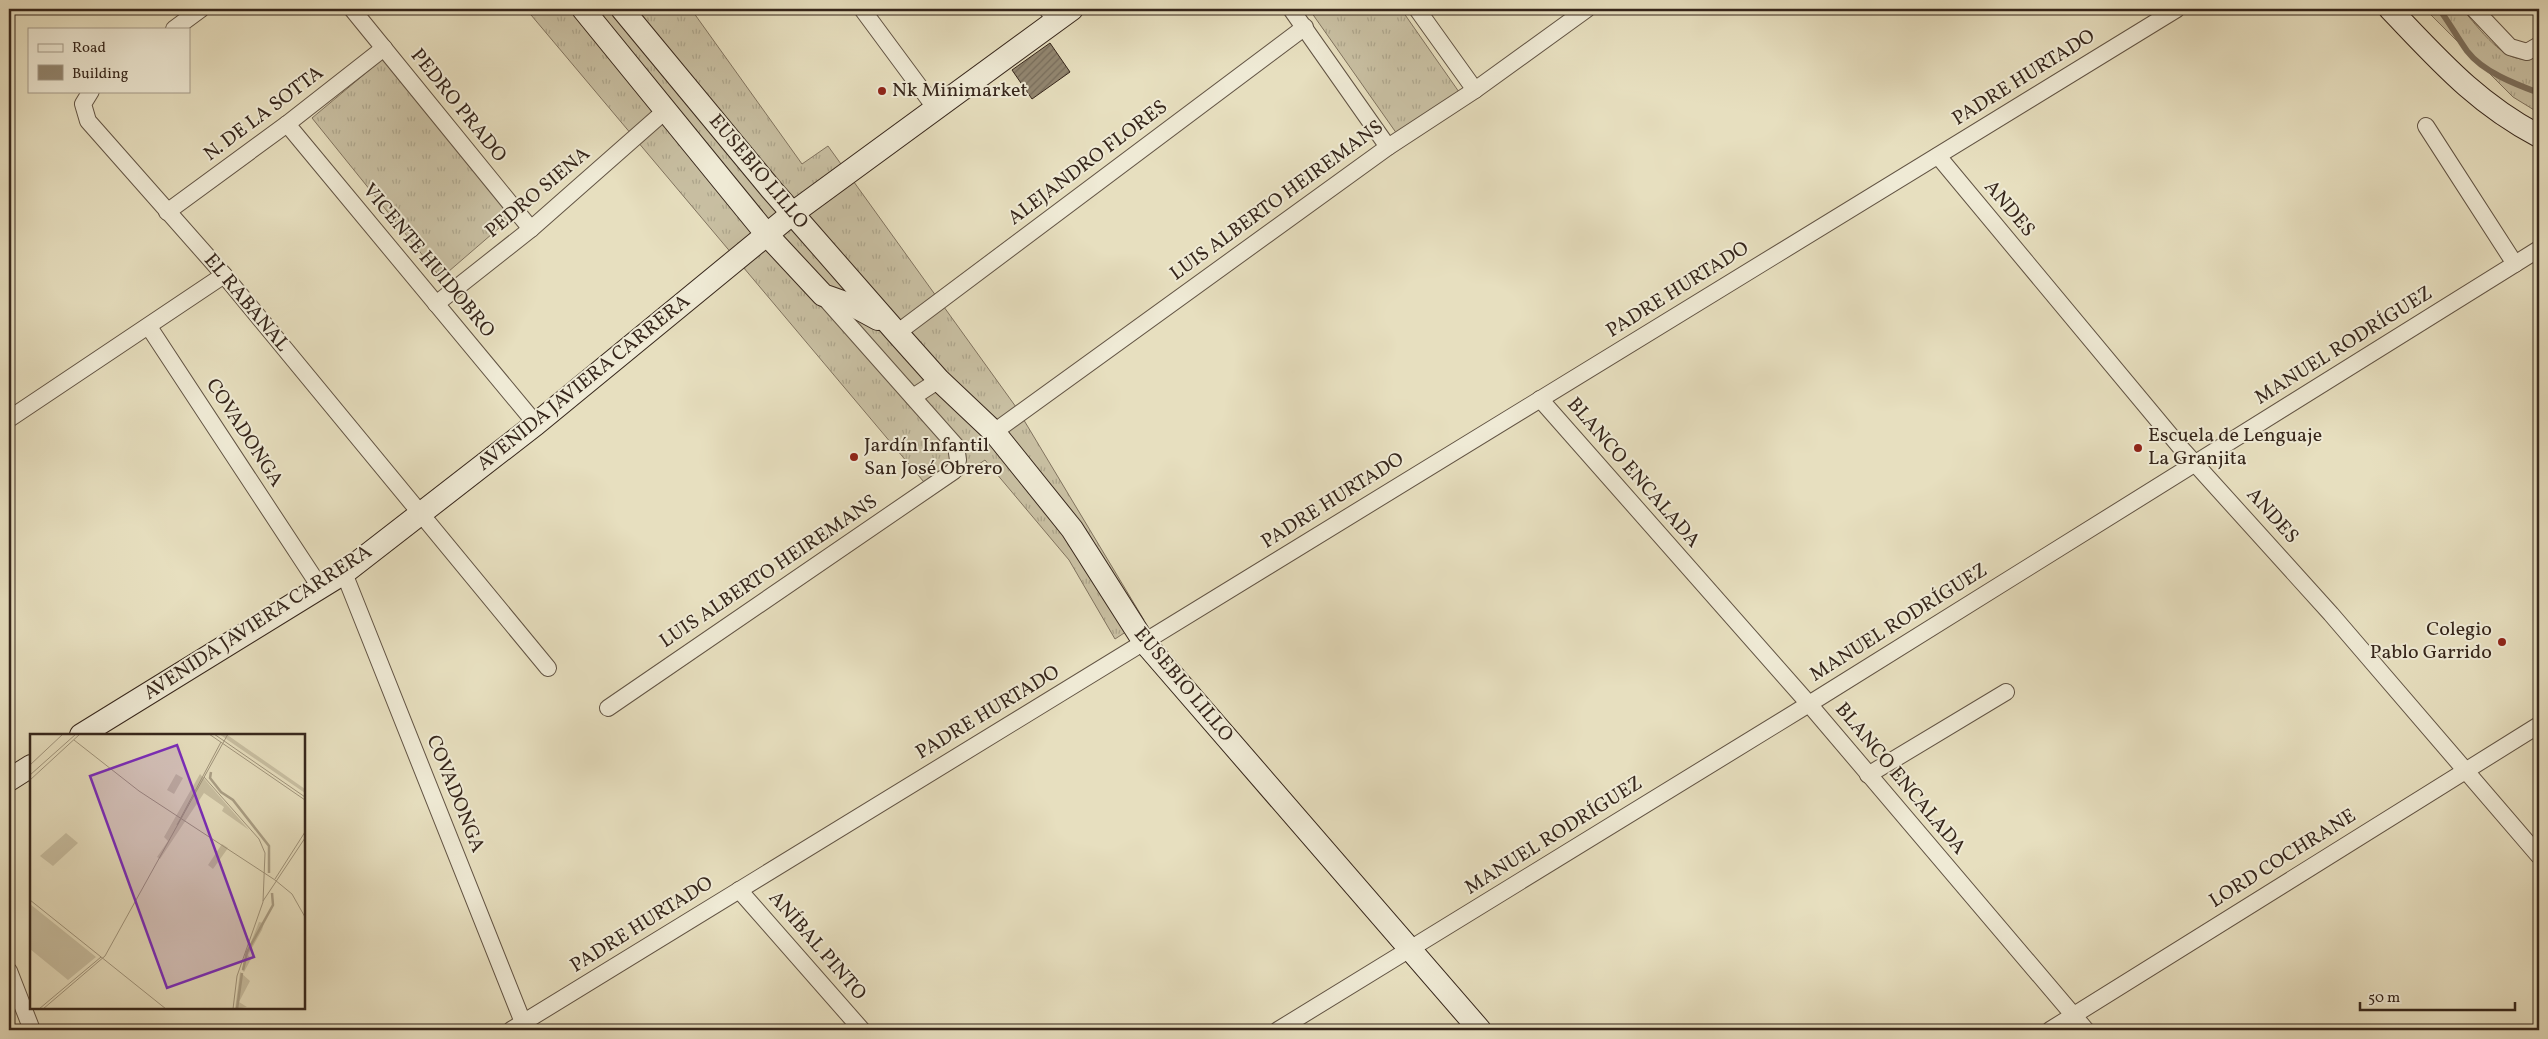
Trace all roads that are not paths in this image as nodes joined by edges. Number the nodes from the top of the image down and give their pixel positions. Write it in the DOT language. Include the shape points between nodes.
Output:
graph roads {
  1 [pos="201,9"];
  2 [pos="352,9"];
  3 [pos="584,9"];
  4 [pos="622,9"];
  5 [pos="862,9"];
  6 [pos="1291,9"];
  7 [pos="1417,9"];
  8 [pos="1587,9"];
  9 [pos="2177,9"];
  10 [pos="2390,9"];
  11 [pos="2474,9"];
  12 [pos="1058,13"];
  13 [pos="1305,27"];
  14 [pos="175,28"];
  15 [pos="2539,44"];
  16 [pos="384,48"];
  17 [pos="1475,90"];
  18 [pos="90,92"];
  19 [pos="936,109"];
  20 [pos="665,111"];
  21 [pos="287,124"];
  22 [pos="2426,126"];
  23 [pos="2539,136"];
  24 [pos="1388,147"];
  25 [pos="1938,156"];
  26 [pos="168,212"];
  27 [pos="793,213"];
  28 [pos="531,229"];
  29 [pos="768,236"];
  30 [pos="2539,249"];
  31 [pos="2515,264"];
  32 [pos="224,275"];
  33 [pos="822,295"];
  34 [pos="436,304"];
  35 [pos="149,327"];
  36 [pos="897,333"];
  37 [pos="939,380"];
  38 [pos="913,397"];
  39 [pos="1540,399"];
  40 [pos="9,419"];
  41 [pos="536,424"];
  42 [pos="994,432"];
  43 [pos="2196,464"];
  44 [pos="422,514"];
  45 [pos="344,573"];
  46 [pos="320,587"];
  47 [pos="1144,642"];
  48 [pos="548,668"];
  49 [pos="2006,692"];
  50 [pos="1809,704"];
  51 [pos="608,708"];
  52 [pos="2539,724"];
  53 [pos="83,734"];
  54 [pos="30,767"];
  55 [pos="2466,771"];
  56 [pos="1868,774"];
  57 [pos="9,780"];
  58 [pos="2539,856"];
  59 [pos="740,890"];
  60 [pos="1409,950"];
  61 [pos="9,972"];
  62 [pos="2072,1016"];
  63 [pos="520,1028"];
  64 [pos="32,1030"];
  65 [pos="862,1030"];
  66 [pos="1278,1030"];
  67 [pos="1480,1030"];
  68 [pos="2050,1030"];
  69 [pos="2086,1030"];
  1 -- 14 [label="street"];
  2 -- 16 [label="street, PEDRO PRADO"];
  3 -- 20 [label="street, EUSEBIO LILLO"];
  4 -- 27 [label="street, EUSEBIO LILLO"];
  5 -- 19 [label="street"];
  6 -- 13 [label="street"];
  7 -- 17 [label="street"];
  8 -- 17 [label="street, LUIS ALBERTO HEIREMANS"];
  9 -- 25 [label="street, PADRE HURTADO"];
  10 -- 23 [label="street" via="2443,66 2487,104"];
  11 -- 15 [label="street" via="2510,47 2528,52"];
  12 -- 19 [label="street, AVENIDA JAVIERA CARRERA"];
  13 -- 24 [label="street"];
  13 -- 36 [label="street, ALEJANDRO FLORES"];
  16 -- 21 [label="street, N. DE LA SOTTA"];
  16 -- 28 [label="street, PEDRO PRADO"];
  17 -- 24 [label="street, LUIS ALBERTO HEIREMANS"];
  18 -- 26 [label="street, EL RABANAL" via="82,104 88,121"];
  19 -- 27 [label="street, AVENIDA JAVIERA CARRERA"];
  20 -- 28 [label="street, PEDRO SIENA"];
  20 -- 29 [label="street, EUSEBIO LILLO"];
  21 -- 26 [label="street, N. DE LA SOTTA"];
  21 -- 34 [label="street, VICENTE HUIDOBRO"];
  22 -- 31 [label="street"];
  24 -- 42 [label="street, LUIS ALBERTO HEIREMANS"];
  25 -- 39 [label="street, PADRE HURTADO"];
  25 -- 43 [label="street, ANDES"];
  26 -- 32 [label="street, EL RABANAL"];
  27 -- 29 [label="street, AVENIDA JAVIERA CARRERA"];
  27 -- 36 [label="street, EUSEBIO LILLO"];
  28 -- 34 [label="street, PEDRO SIENA"];
  29 -- 33 [label="street, EUSEBIO LILLO"];
  29 -- 41 [label="street, AVENIDA JAVIERA CARRERA"];
  30 -- 31 [label="street, MANUEL RODRÍGUEZ"];
  31 -- 43 [label="street, MANUEL RODRÍGUEZ"];
  32 -- 35 [label="street"];
  32 -- 44 [label="street, EL RABANAL"];
  33 -- 36 [label="street, EUSEBIO LILLO" via="871,314"];
  33 -- 38 [label="street, EUSEBIO LILLO"];
  34 -- 41 [label="street, VICENTE HUIDOBRO"];
  35 -- 40 [label="street"];
  35 -- 46 [label="street, COVADONGA"];
  36 -- 37 [label="street, EUSEBIO LILLO"];
  37 -- 38 [label="street"];
  37 -- 42 [label="street, EUSEBIO LILLO"];
  38 -- 51 [label="street, LUIS ALBERTO HEIREMANS" via="956,446 958,460 954,471"];
  39 -- 47 [label="street, PADRE HURTADO"];
  39 -- 50 [label="street, BLANCO ENCALADA"];
  41 -- 44 [label="street, AVENIDA JAVIERA CARRERA"];
  42 -- 47 [label="street, EUSEBIO LILLO" via="1072,529"];
  43 -- 50 [label="street, MANUEL RODRÍGUEZ"];
  43 -- 55 [label="street, ANDES" via="2332,614"];
  44 -- 45 [label="street, AVENIDA JAVIERA CARRERA"];
  44 -- 48 [label="street, EL RABANAL"];
  45 -- 46 [label="street, AVENIDA JAVIERA CARRERA"];
  45 -- 63 [label="street, COVADONGA"];
  46 -- 53 [label="street, AVENIDA JAVIERA CARRERA"];
  47 -- 59 [label="street, PADRE HURTADO"];
  47 -- 60 [label="street, EUSEBIO LILLO"];
  49 -- 56 [label="street"];
  50 -- 56 [label="street, BLANCO ENCALADA"];
  50 -- 60 [label="street, MANUEL RODRÍGUEZ"];
  52 -- 55 [label="street, LORD COCHRANE"];
  54 -- 57 [label="street"];
  55 -- 58 [label="street, ANDES"];
  55 -- 62 [label="street, LORD COCHRANE"];
  56 -- 62 [label="street, BLANCO ENCALADA"];
  59 -- 63 [label="street, PADRE HURTADO"];
  59 -- 65 [label="street, ANÍBAL PINTO"];
  60 -- 66 [label="street, MANUEL RODRÍGUEZ"];
  60 -- 67 [label="street, EUSEBIO LILLO"];
  61 -- 64 [label="street"];
  62 -- 68 [label="street, LORD COCHRANE"];
  62 -- 69 [label="street, BLANCO ENCALADA"];
}
